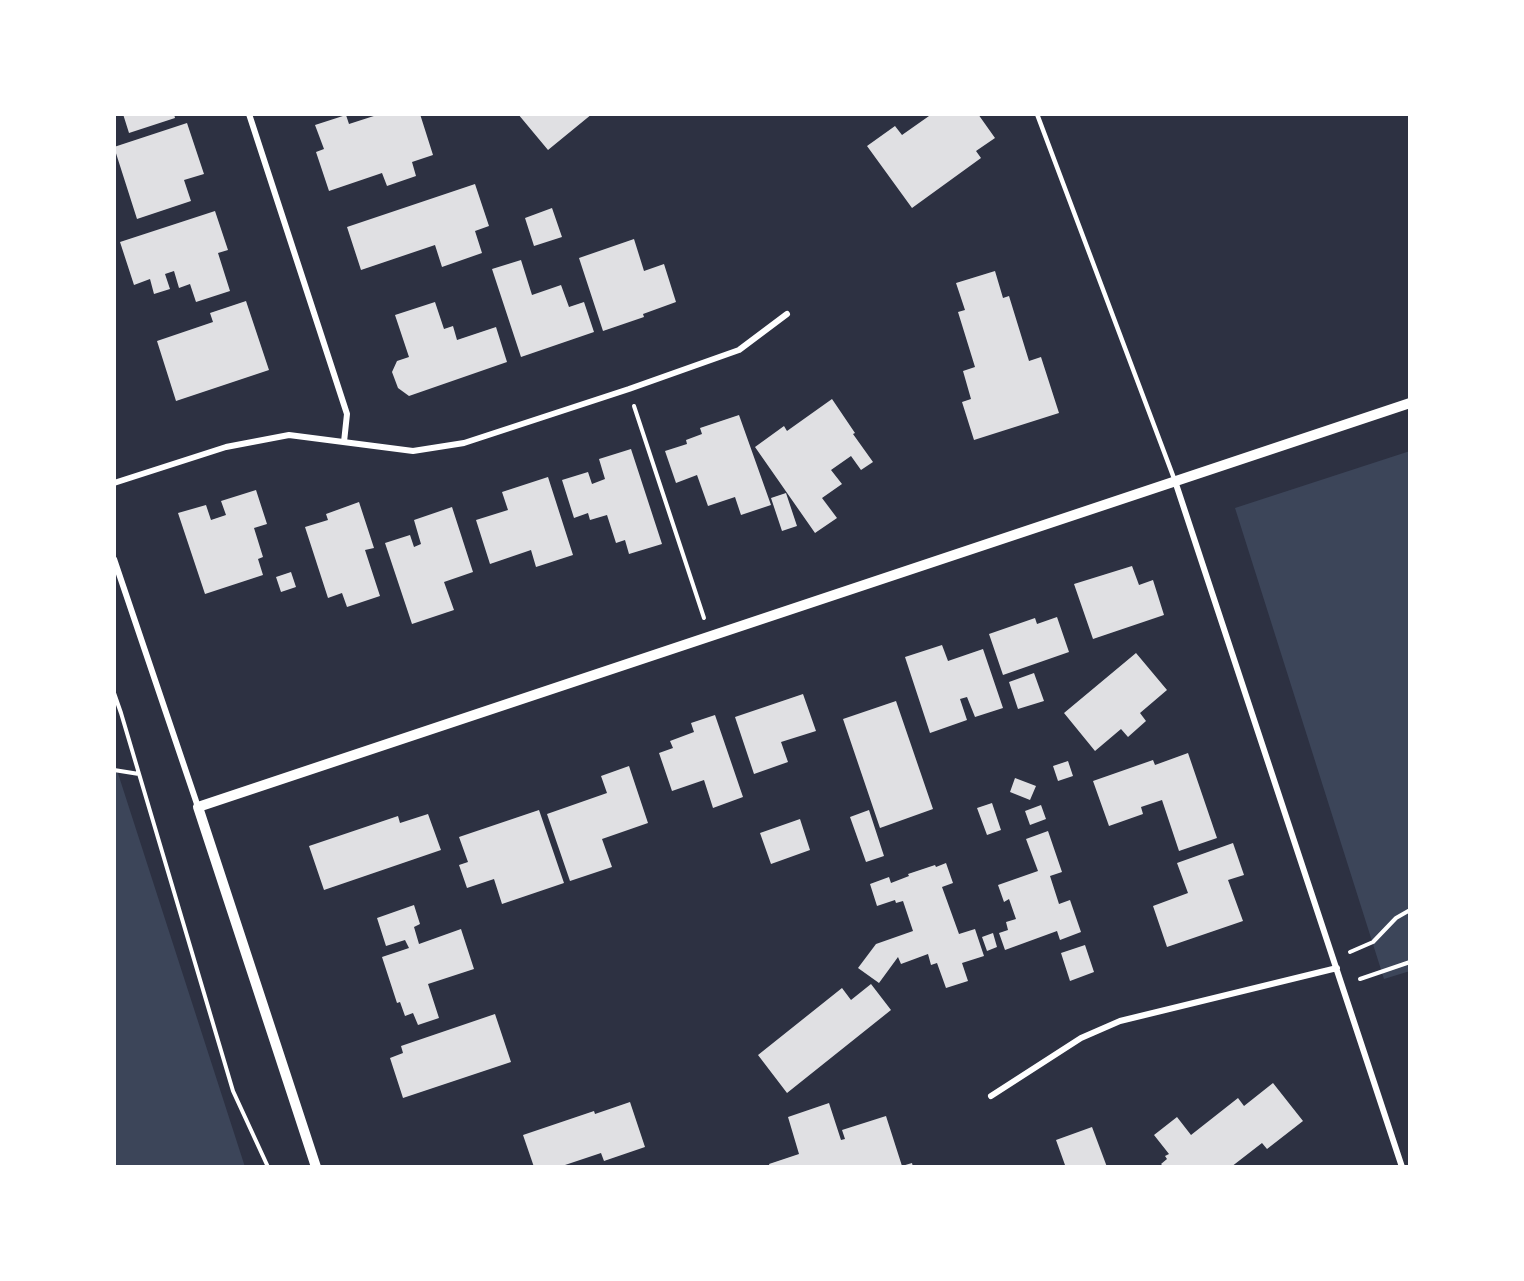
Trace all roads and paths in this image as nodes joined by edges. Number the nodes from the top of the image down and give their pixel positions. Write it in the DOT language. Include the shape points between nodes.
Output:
graph roads {
  1 [pos="249,114"];
  2 [pos="1037,114"];
  3 [pos="787,314"];
  4 [pos="1410,403"];
  5 [pos="633,404"];
  6 [pos="344,441"];
  7 [pos="1175,481"];
  8 [pos="114,483"];
  9 [pos="114,559"];
  10 [pos="704,619"];
  11 [pos="114,693"];
  12 [pos="114,770"];
  13 [pos="140,774"];
  14 [pos="198,807"];
  15 [pos="1410,910"];
  16 [pos="1347,952"];
  17 [pos="1410,962"];
  18 [pos="1337,968"];
  19 [pos="1358,979"];
  20 [pos="991,1096"];
  21 [pos="268,1167"];
  22 [pos="316,1167"];
  23 [pos="1402,1167"];
  1 -- 6 [label="street" via="347,414"];
  2 -- 7 [label="lane"];
  3 -- 6 [label="street" via="739,350 464,443 413,451"];
  4 -- 7 [label="street"];
  5 -- 10 [label="path"];
  6 -- 8 [label="street" via="289,435 226,447"];
  7 -- 14 [label="street"];
  7 -- 18 [label="street"];
  9 -- 14 [label="street"];
  11 -- 13 [label="path"];
  12 -- 13 [label="path"];
  13 -- 21 [label="path" via="233,1091"];
  14 -- 22 [label="street"];
  15 -- 16 [label="path" via="1396,918 1373,942"];
  17 -- 19 [label="path"];
  18 -- 20 [label="street" via="1120,1021 1081,1038"];
  18 -- 23 [label="street"];
}
